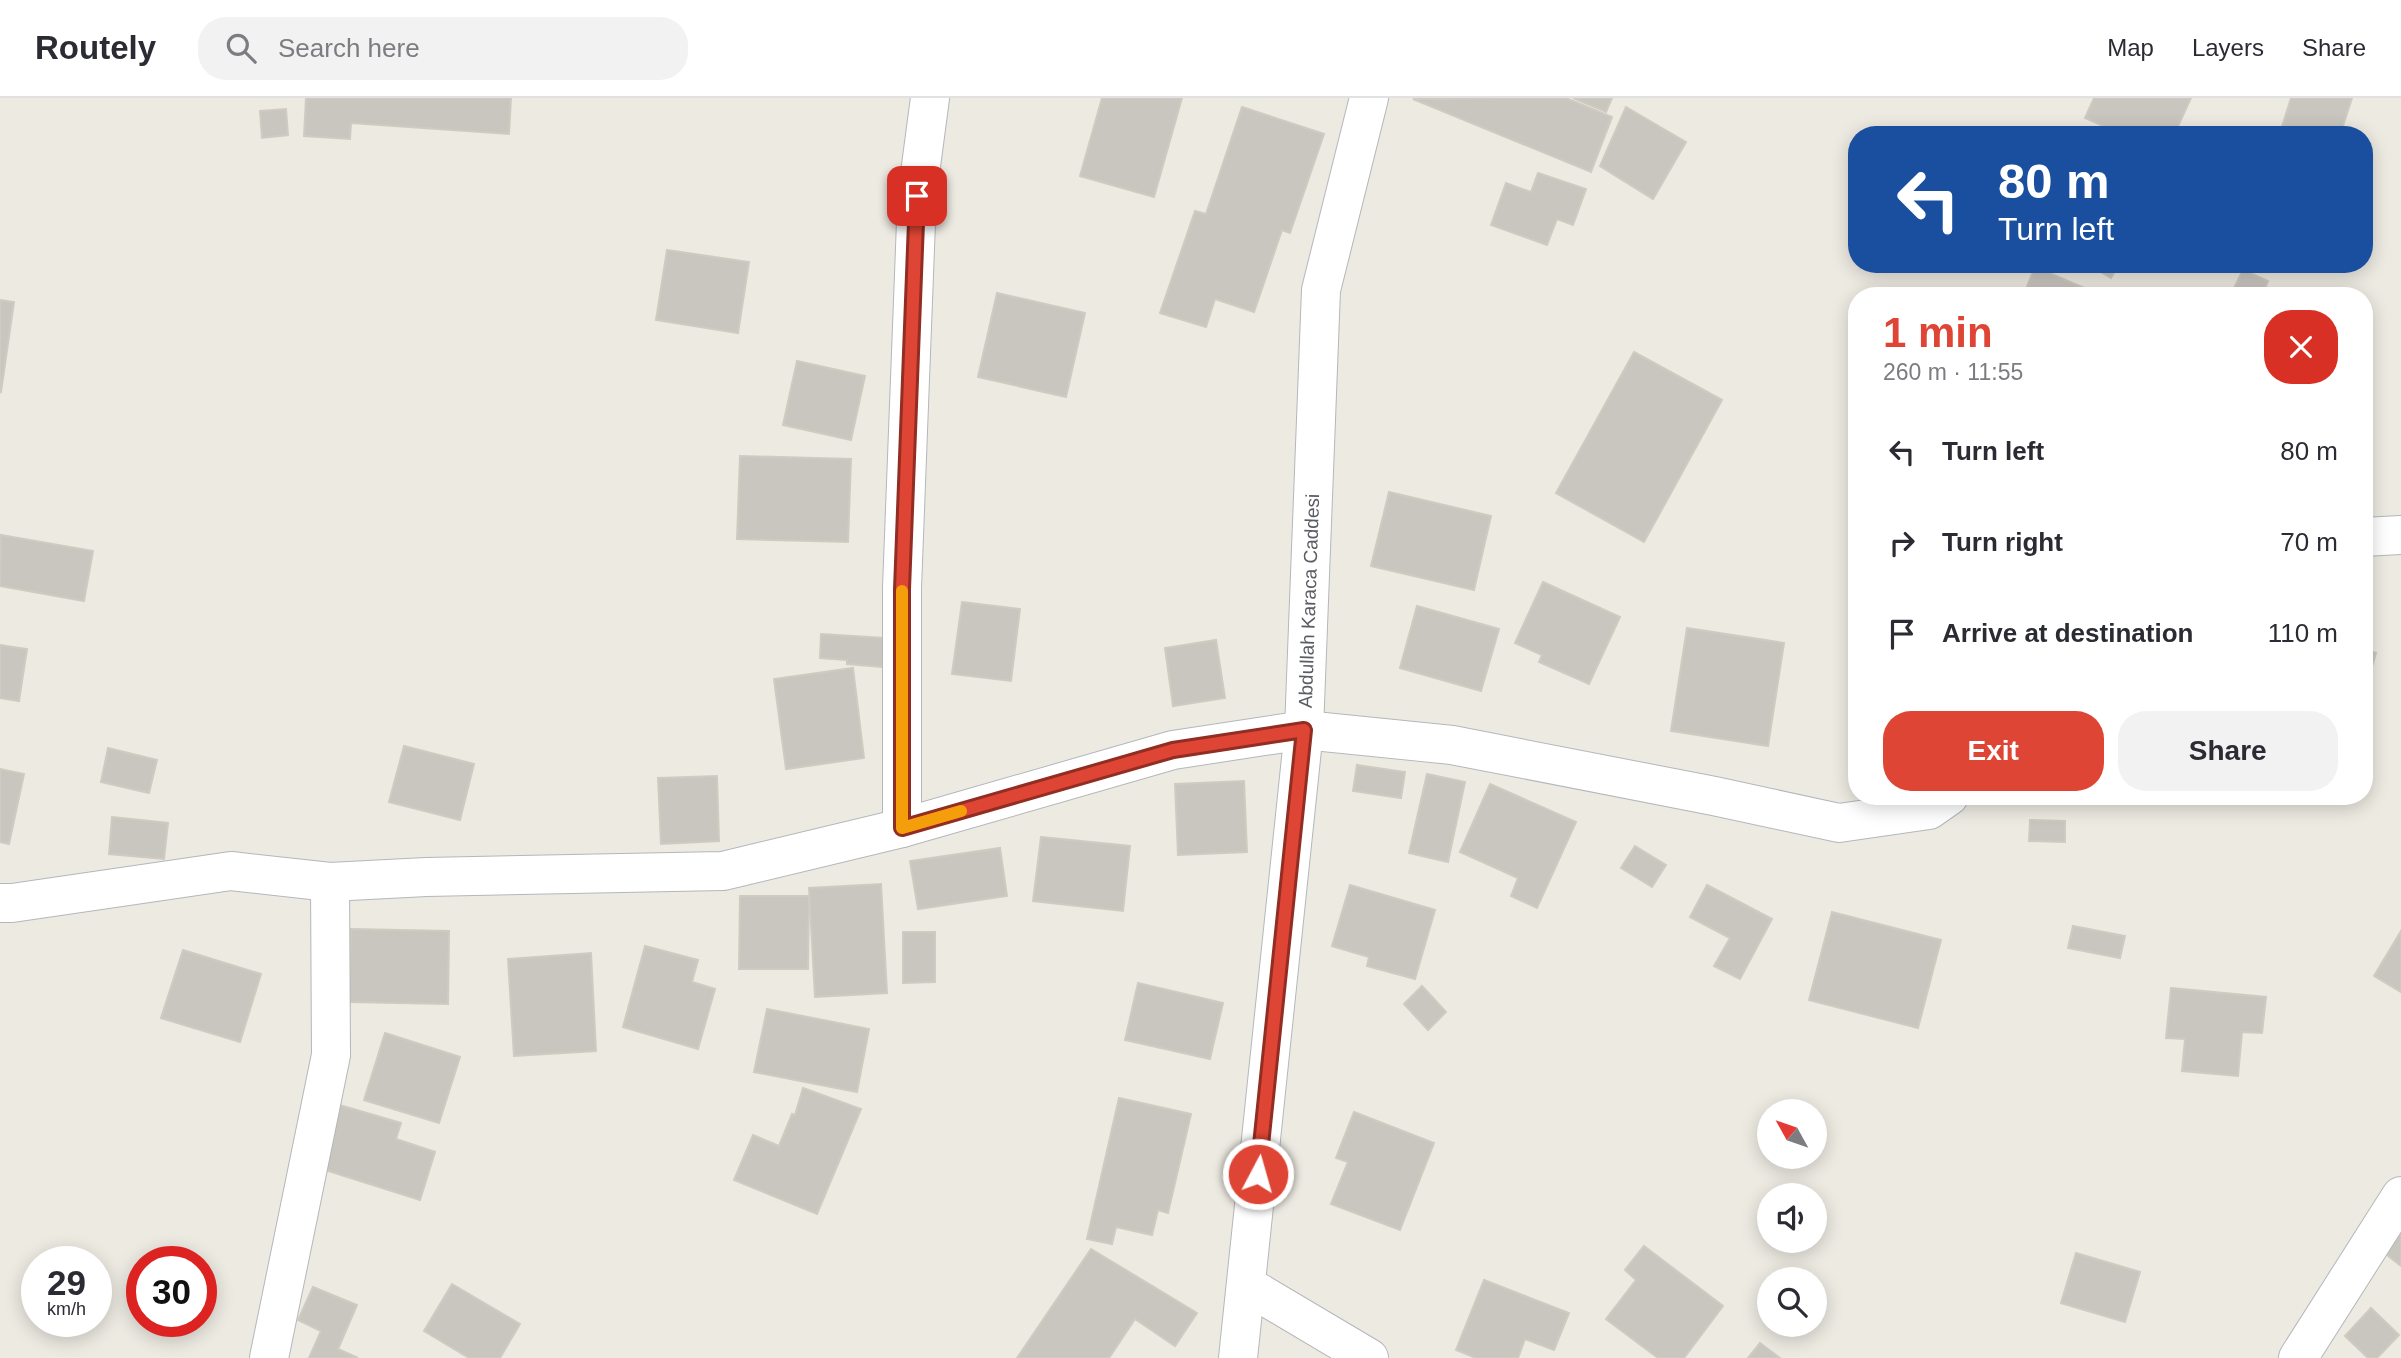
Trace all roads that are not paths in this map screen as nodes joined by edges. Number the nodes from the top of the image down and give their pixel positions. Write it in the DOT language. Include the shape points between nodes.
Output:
graph roads {
  1 [pos="930,98"];
  2 [pos="1369,98"];
  3 [pos="2401,535"];
  4 [pos="2373,537"];
  5 [pos="1304,730"];
  6 [pos="1936,805"];
  7 [pos="902,828"];
  8 [pos="330,882"];
  9 [pos="0,902"];
  10 [pos="2401,1196"];
  11 [pos="1246,1285"];
  12 [pos="269,1358"];
  13 [pos="1238,1358"];
  14 [pos="1369,1358"];
  15 [pos="2298,1358"];
  1 -- 7 [label="street" via="917,196 902,589"];
  2 -- 5 [label="street, Abdullah Karaca Caddesi" via="1321,290"];
  3 -- 4 [label="street"];
  5 -- 6 [label="street" via="1452,745 1839,824"];
  5 -- 7 [label="street" via="1173,750"];
  5 -- 11 [label="street, Abdullah Karaca Caddesi"];
  7 -- 8 [label="street" via="723,872"];
  8 -- 9 [label="street" via="231,871"];
  8 -- 12 [label="street" via="331,1055"];
  10 -- 15 [label="street"];
  11 -- 13 [label="street, Abdullah Karaca Caddesi"];
  11 -- 14 [label="street"];
}
